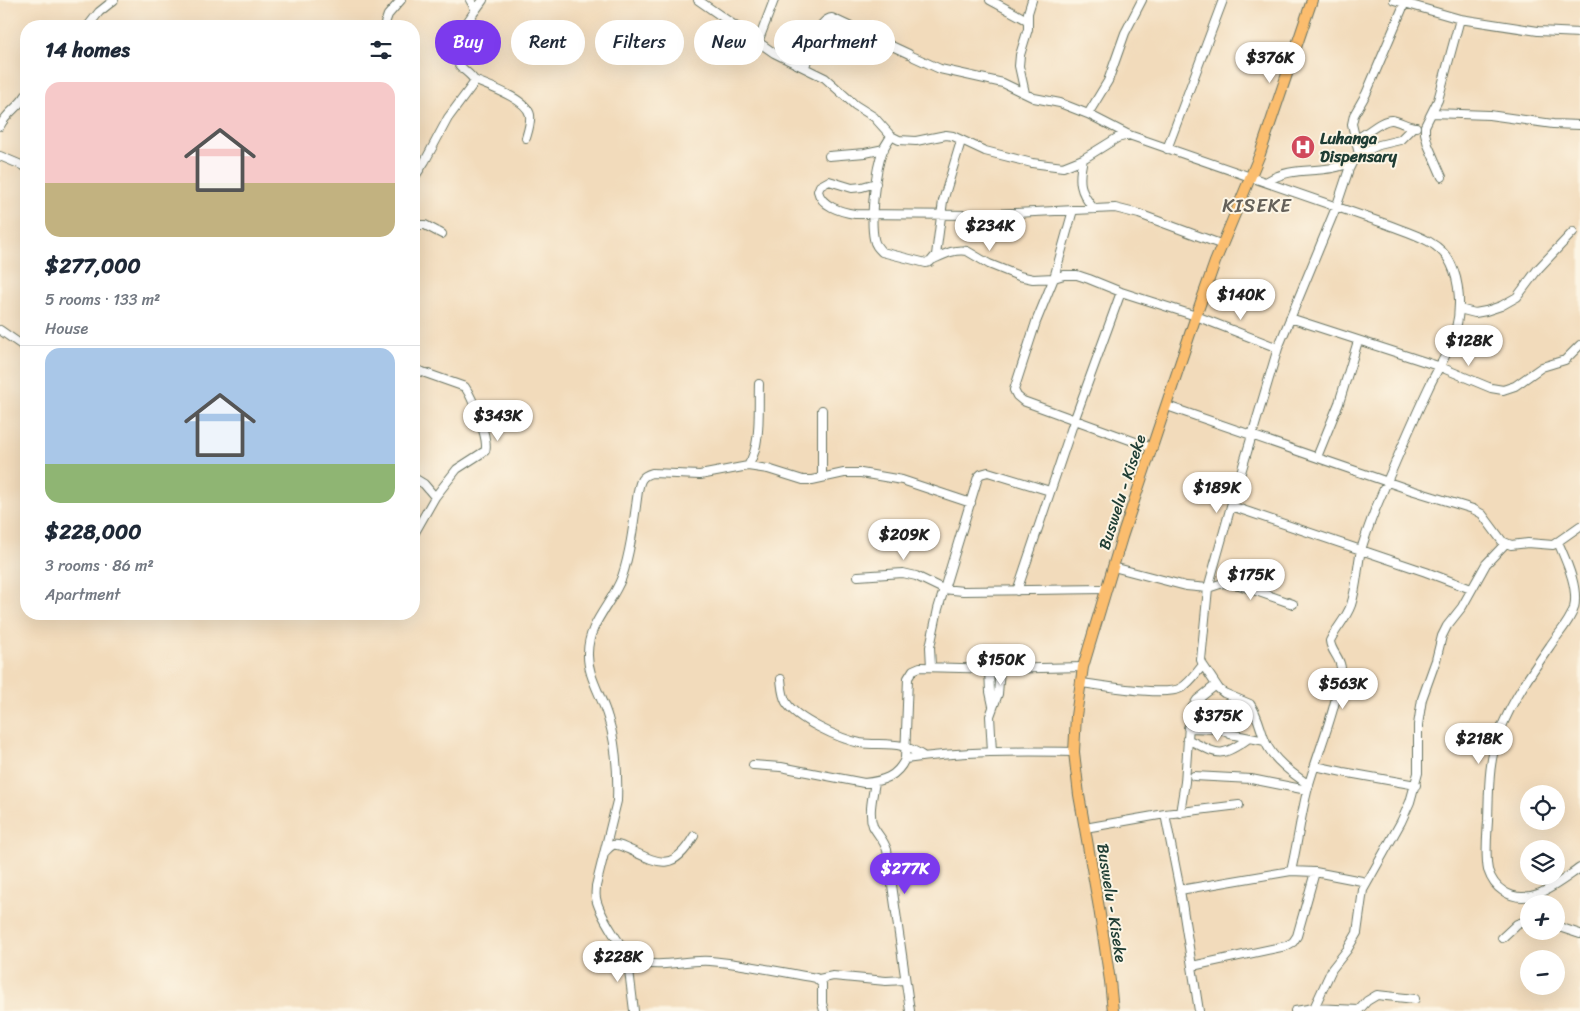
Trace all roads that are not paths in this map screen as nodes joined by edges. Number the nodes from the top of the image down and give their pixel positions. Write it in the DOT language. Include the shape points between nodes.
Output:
graph roads {
  1 [pos="114,0"];
  2 [pos="401,0"];
  3 [pos="470,0"];
  4 [pos="483,0"];
  5 [pos="698,0"];
  6 [pos="774,0"];
  7 [pos="990,0"];
  8 [pos="1032,0"];
  9 [pos="1142,0"];
  10 [pos="1223,0"];
  11 [pos="1312,0"];
  12 [pos="1394,0"];
  13 [pos="1405,2"];
  14 [pos="476,10"];
  15 [pos="1460,19"];
  16 [pos="93,20"];
  17 [pos="386,20"];
  18 [pos="727,20"];
  19 [pos="1027,20"];
  20 [pos="764,26"];
  21 [pos="1580,33"];
  22 [pos="764,46"];
  23 [pos="804,68"];
  24 [pos="474,80"];
  25 [pos="1025,93"];
  26 [pos="20,105"];
  27 [pos="1432,113"];
  28 [pos="1088,114"];
  29 [pos="1580,125"];
  30 [pos="0,126"];
  31 [pos="1425,126"];
  32 [pos="1413,127"];
  33 [pos="1129,135"];
  34 [pos="891,136"];
  35 [pos="526,138"];
  36 [pos="1356,139"];
  37 [pos="961,141"];
  38 [pos="884,149"];
  39 [pos="1167,149"];
  40 [pos="0,156"];
  41 [pos="829,156"];
  42 [pos="1356,157"];
  43 [pos="1084,159"];
  44 [pos="20,164"];
  45 [pos="420,169"];
  46 [pos="1251,176"];
  47 [pos="1442,177"];
  48 [pos="1266,182"];
  49 [pos="876,183"];
  50 [pos="1337,205"];
  51 [pos="1094,209"];
  52 [pos="1073,210"];
  53 [pos="873,214"];
  54 [pos="941,215"];
  55 [pos="420,225"];
  56 [pos="1573,232"];
  57 [pos="442,234"];
  58 [pos="1223,245"];
  59 [pos="934,259"];
  60 [pos="1054,278"];
  61 [pos="1121,292"];
  62 [pos="1459,309"];
  63 [pos="1196,316"];
  64 [pos="1290,318"];
  65 [pos="0,330"];
  66 [pos="1358,340"];
  67 [pos="20,344"];
  68 [pos="1580,345"];
  69 [pos="1278,348"];
  70 [pos="1438,366"];
  71 [pos="420,371"];
  72 [pos="759,384"];
  73 [pos="1167,406"];
  74 [pos="822,410"];
  75 [pos="1074,421"];
  76 [pos="1252,434"];
  77 [pos="1152,448"];
  78 [pos="1317,457"];
  79 [pos="748,466"];
  80 [pos="822,477"];
  81 [pos="420,482"];
  82 [pos="1388,482"];
  83 [pos="1050,491"];
  84 [pos="435,497"];
  85 [pos="971,503"];
  86 [pos="1231,506"];
  87 [pos="420,523"];
  88 [pos="1580,526"];
  89 [pos="1558,542"];
  90 [pos="1506,543"];
  91 [pos="1361,550"];
  92 [pos="1113,567"];
  93 [pos="858,576"];
  94 [pos="1208,588"];
  95 [pos="944,589"];
  96 [pos="1471,589"];
  97 [pos="1106,590"];
  98 [pos="1016,591"];
  99 [pos="1293,604"];
  100 [pos="1203,665"];
  101 [pos="931,667"];
  102 [pos="1083,667"];
  103 [pos="989,669"];
  104 [pos="1000,669"];
  105 [pos="782,679"];
  106 [pos="1080,683"];
  107 [pos="1216,685"];
  108 [pos="992,706"];
  109 [pos="1188,728"];
  110 [pos="1249,738"];
  111 [pos="1187,739"];
  112 [pos="1265,741"];
  113 [pos="906,747"];
  114 [pos="992,752"];
  115 [pos="1074,752"];
  116 [pos="923,756"];
  117 [pos="906,759"];
  118 [pos="753,765"];
  119 [pos="1315,766"];
  120 [pos="1194,776"];
  121 [pos="875,782"];
  122 [pos="1416,785"];
  123 [pos="1308,788"];
  124 [pos="1239,805"];
  125 [pos="1180,813"];
  126 [pos="1166,814"];
  127 [pos="1085,828"];
  128 [pos="694,836"];
  129 [pos="604,853"];
  130 [pos="1580,868"];
  131 [pos="1291,871"];
  132 [pos="1315,872"];
  133 [pos="1367,882"];
  134 [pos="1180,890"];
  135 [pos="1542,895"];
  136 [pos="1520,898"];
  137 [pos="1520,923"];
  138 [pos="1565,929"];
  139 [pos="1580,934"];
  140 [pos="1502,938"];
  141 [pos="627,954"];
  142 [pos="1192,966"];
  143 [pos="820,979"];
  144 [pos="905,980"];
  145 [pos="1415,999"];
  146 [pos="1314,1008"];
  147 [pos="634,1011"];
  148 [pos="824,1011"];
  149 [pos="910,1011"];
  150 [pos="1113,1011"];
  151 [pos="1199,1011"];
  152 [pos="1295,1011"];
  1 -- 16 [label="street"];
  2 -- 17 [label="street"];
  3 -- 14 [label="street"];
  4 -- 14 [label="street"];
  5 -- 18 [label="street"];
  6 -- 20 [label="street"];
  7 -- 19 [label="street"];
  8 -- 19 [label="street"];
  9 -- 28 [label="street" via="1124,34 1108,81"];
  10 -- 39 [label="street"];
  11 -- 46 [label="main road, Buswelu - Kiseke"];
  12 -- 13 [label="street"];
  13 -- 15 [label="street"];
  13 -- 36 [label="street" via="1354,115 1352,124"];
  14 -- 24 [label="street" via="460,34 455,54 457,61"];
  15 -- 21 [label="street" via="1538,31"];
  15 -- 27 [label="street"];
  19 -- 25 [label="street" via="1028,29 1019,66"];
  22 -- 23 [label="street"];
  23 -- 25 [label="street" via="820,26 832,18 940,69 1002,83"];
  23 -- 34 [label="street" via="825,78 855,106 874,117"];
  24 -- 35 [label="street" via="510,96 527,108 530,126"];
  24 -- 45 [label="street"];
  25 -- 28 [label="street"];
  26 -- 30 [label="street" via="4,118"];
  27 -- 29 [label="street" via="1489,115"];
  27 -- 31 [label="street"];
  28 -- 33 [label="street"];
  31 -- 32 [label="street"];
  31 -- 47 [label="street" via="1428,144"];
  32 -- 36 [label="street" via="1386,120"];
  32 -- 42 [label="street" via="1400,140 1379,145"];
  33 -- 39 [label="street"];
  33 -- 43 [label="street" via="1117,138"];
  34 -- 37 [label="street" via="916,141 946,135"];
  34 -- 38 [label="street"];
  36 -- 42 [label="street"];
  37 -- 43 [label="street" via="985,151 1044,166 1063,167"];
  37 -- 54 [label="street"];
  38 -- 41 [label="street"];
  38 -- 49 [label="street"];
  39 -- 46 [label="street"];
  40 -- 44 [label="street"];
  42 -- 48 [label="street" via="1334,169 1289,172"];
  42 -- 50 [label="street"];
  43 -- 51 [label="street" via="1080,182 1086,200"];
  46 -- 48 [label="street"];
  46 -- 58 [label="main road, Buswelu - Kiseke"];
  48 -- 50 [label="street"];
  49 -- 53 [label="street"];
  49 -- 53 [label="street" via="852,188 829,181 818,191 824,202 840,210"];
  50 -- 62 [label="street" via="1426,239 1443,252 1452,265"];
  50 -- 64 [label="street"];
  51 -- 52 [label="street"];
  51 -- 58 [label="street" via="1126,210"];
  52 -- 54 [label="street"];
  52 -- 60 [label="street"];
  53 -- 54 [label="street"];
  53 -- 59 [label="street" via="874,239 882,252 926,263"];
  54 -- 59 [label="street"];
  55 -- 57 [label="street"];
  56 -- 62 [label="street" via="1538,269 1517,298 1486,311 1474,313"];
  58 -- 63 [label="main road, Buswelu - Kiseke"];
  59 -- 60 [label="street" via="961,250 1019,276"];
  60 -- 61 [label="street" via="1077,275"];
  60 -- 75 [label="street" via="1014,390 1023,401"];
  61 -- 63 [label="street"];
  61 -- 75 [label="street"];
  62 -- 70 [label="street" via="1451,343"];
  63 -- 69 [label="street"];
  63 -- 73 [label="main road, Buswelu - Kiseke"];
  64 -- 66 [label="street"];
  64 -- 69 [label="street"];
  65 -- 67 [label="street"];
  66 -- 70 [label="street"];
  66 -- 78 [label="street" via="1339,403"];
  68 -- 70 [label="street" via="1565,360 1542,367 1508,389 1491,388"];
  69 -- 76 [label="street"];
  70 -- 82 [label="street"];
  71 -- 84 [label="street" via="466,387 487,440 485,451 457,469"];
  72 -- 79 [label="street" via="756,441"];
  73 -- 76 [label="street"];
  73 -- 77 [label="main road, Buswelu - Kiseke"];
  74 -- 80 [label="street"];
  75 -- 77 [label="street"];
  75 -- 83 [label="street"];
  76 -- 78 [label="street"];
  76 -- 86 [label="street"];
  77 -- 92 [label="main road, Buswelu - Kiseke"];
  78 -- 82 [label="street"];
  79 -- 80 [label="street" via="802,480"];
  79 -- 129 [label="street" via="700,474 652,473 645,474 640,481 626,565 613,595 594,624 589,640 589,666 610,724 617,788 616,807"];
  80 -- 85 [label="street" via="844,473 881,475"];
  81 -- 84 [label="street"];
  82 -- 90 [label="street" via="1482,514"];
  82 -- 91 [label="street"];
  83 -- 85 [label="street" via="988,472 978,477"];
  83 -- 98 [label="street"];
  84 -- 87 [label="street"];
  85 -- 95 [label="street"];
  86 -- 91 [label="street"];
  86 -- 94 [label="street"];
  88 -- 89 [label="street"];
  89 -- 90 [label="street" via="1548,545"];
  89 -- 136 [label="street" via="1569,568 1574,607 1567,623 1508,711 1492,753 1489,780 1486,855 1492,880 1510,896"];
  90 -- 96 [label="street" via="1486,564"];
  91 -- 96 [label="street"];
  91 -- 119 [label="street" via="1351,607 1330,641 1340,661 1341,671"];
  92 -- 94 [label="street" via="1186,586"];
  92 -- 97 [label="main road, Buswelu - Kiseke"];
  93 -- 95 [label="street" via="903,573"];
  94 -- 99 [label="street" via="1224,583 1239,585"];
  94 -- 100 [label="street" via="1201,651"];
  95 -- 98 [label="street"];
  95 -- 101 [label="street" via="930,647"];
  96 -- 122 [label="street" via="1442,636 1422,699"];
  97 -- 98 [label="street"];
  97 -- 102 [label="main road, Buswelu - Kiseke"];
  100 -- 106 [label="street" via="1182,687 1167,691"];
  100 -- 107 [label="street"];
  101 -- 103 [label="street"];
  101 -- 113 [label="street" via="913,670 908,678"];
  102 -- 104 [label="street"];
  102 -- 106 [label="main road, Buswelu - Kiseke"];
  103 -- 104 [label="street"];
  103 -- 108 [label="street"];
  104 -- 108 [label="street" via="998,694"];
  105 -- 113 [label="street" via="786,703 832,734 861,743"];
  106 -- 115 [label="main road, Buswelu - Kiseke"];
  107 -- 109 [label="street" via="1193,706"];
  107 -- 112 [label="street" via="1224,693 1250,704"];
  108 -- 114 [label="street"];
  109 -- 110 [label="street" via="1220,729"];
  109 -- 111 [label="street"];
  110 -- 111 [label="street" via="1223,754"];
  110 -- 112 [label="street"];
  111 -- 125 [label="street"];
  112 -- 123 [label="street" via="1274,755"];
  113 -- 116 [label="street"];
  113 -- 117 [label="street"];
  114 -- 115 [label="street"];
  114 -- 116 [label="street"];
  115 -- 127 [label="main road, Buswelu - Kiseke"];
  116 -- 117 [label="street"];
  117 -- 121 [label="street" via="892,777"];
  118 -- 121 [label="street" via="781,767 864,783"];
  119 -- 122 [label="street"];
  119 -- 123 [label="street"];
  120 -- 123 [label="street" via="1251,779"];
  121 -- 144 [label="street" via="873,826 888,850"];
  122 -- 133 [label="street" via="1401,822"];
  123 -- 131 [label="street"];
  124 -- 125 [label="street"];
  125 -- 126 [label="street"];
  126 -- 127 [label="street"];
  126 -- 134 [label="street"];
  127 -- 150 [label="main road, Buswelu - Kiseke"];
  128 -- 129 [label="street" via="681,854 668,862 649,859 620,845 610,847"];
  129 -- 141 [label="street" via="596,897"];
  130 -- 135 [label="street"];
  131 -- 132 [label="street"];
  131 -- 134 [label="street"];
  132 -- 133 [label="street"];
  132 -- 142 [label="street" via="1293,942"];
  133 -- 146 [label="street" via="1361,898 1357,933 1332,969"];
  134 -- 142 [label="street"];
  137 -- 140 [label="street"];
  138 -- 139 [label="street"];
  141 -- 143 [label="street" via="646,963 712,961"];
  141 -- 147 [label="street"];
  142 -- 151 [label="street"];
  143 -- 144 [label="street" via="834,976"];
  143 -- 148 [label="street"];
  144 -- 149 [label="street"];
  145 -- 146 [label="street" via="1381,995 1374,996 1358,1010"];
  146 -- 152 [label="street"];
}
